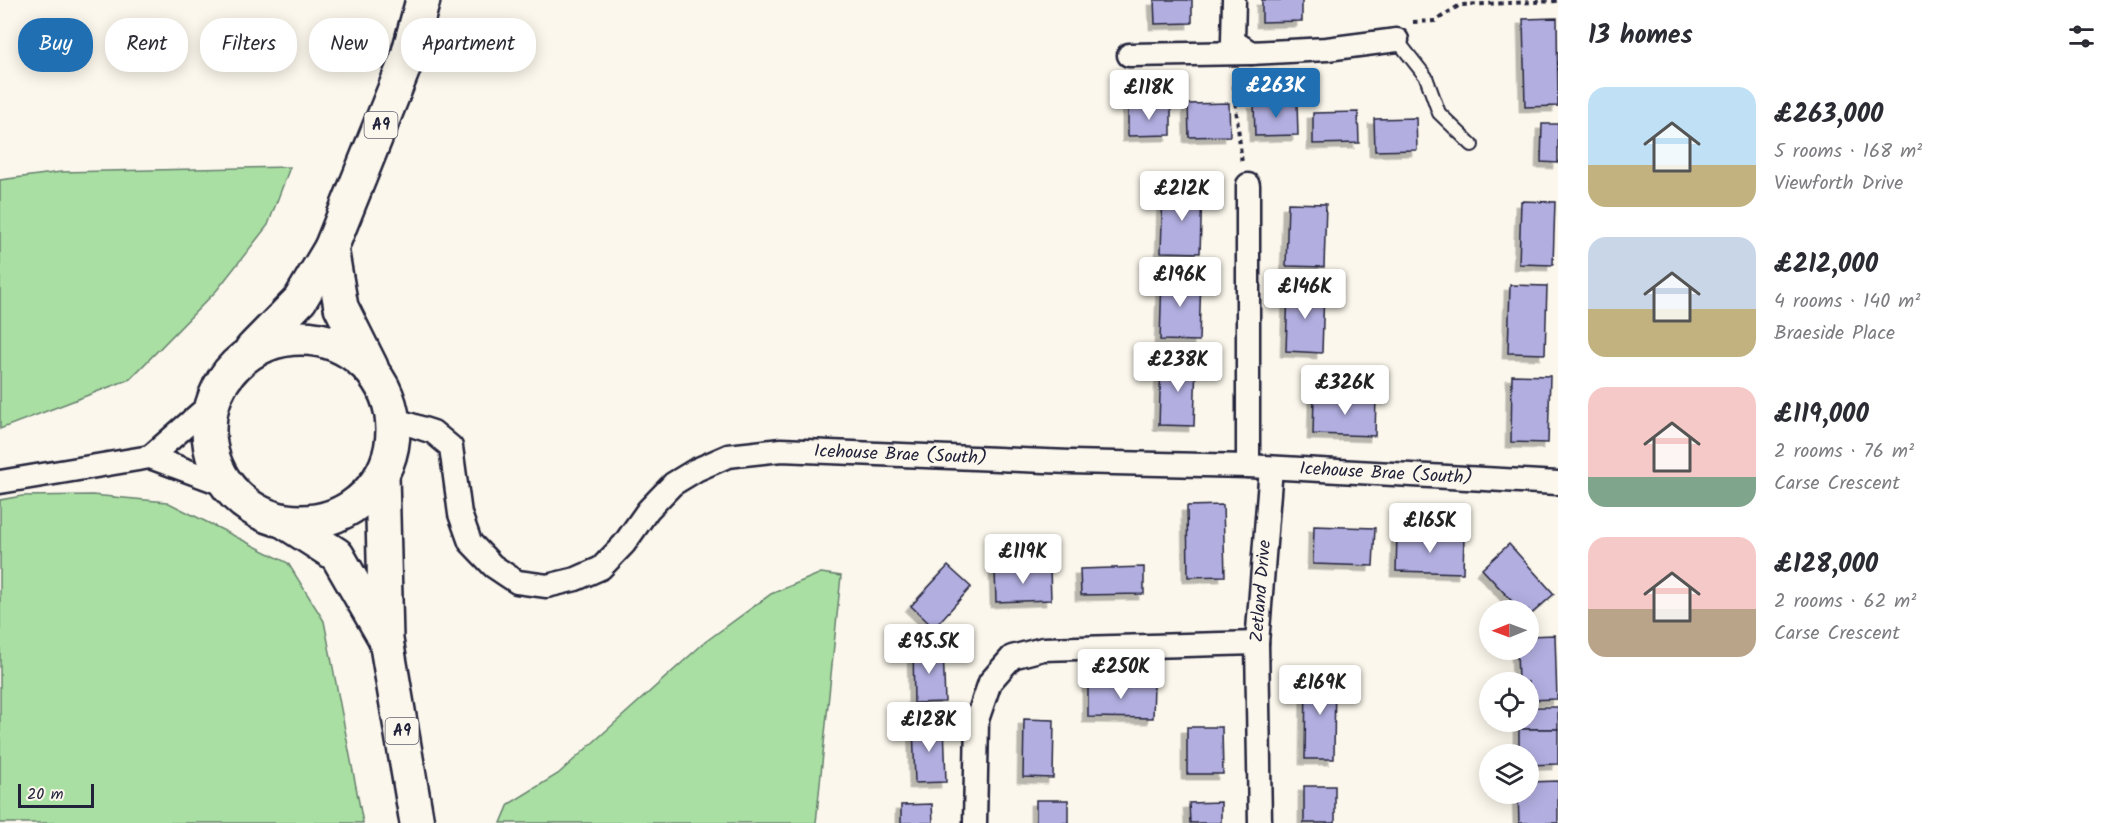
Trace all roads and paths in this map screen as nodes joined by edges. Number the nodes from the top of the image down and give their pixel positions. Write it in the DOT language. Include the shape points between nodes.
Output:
graph roads {
  1 [pos="423,0"];
  2 [pos="1234,0"];
  3 [pos="1558,1"];
  4 [pos="1397,40"];
  5 [pos="1244,53"];
  6 [pos="1129,55"];
  7 [pos="1472,145"];
  8 [pos="1248,185"];
  9 [pos="332,248"];
  10 [pos="242,359"];
  11 [pos="373,371"];
  12 [pos="213,402"];
  13 [pos="393,419"];
  14 [pos="150,457"];
  15 [pos="1248,466"];
  16 [pos="1270,468"];
  17 [pos="382,475"];
  18 [pos="0,482"];
  19 [pos="1558,483"];
  20 [pos="226,485"];
  21 [pos="284,521"];
  22 [pos="386,640"];
  23 [pos="1257,642"];
  24 [pos="417,823"];
  25 [pos="975,823"];
  26 [pos="1260,823"];
  1 -- 9 [label="main road, A9" via="408,59"];
  2 -- 5 [label="street" via="1233,41"];
  3 -- 4 [label="path" via="1460,5 1435,21 1397,23"];
  4 -- 5 [label="street"];
  4 -- 7 [label="lane" via="1426,77 1439,113"];
  5 -- 6 [label="street"];
  5 -- 8 [label="path" via="1234,89 1240,157"];
  8 -- 15 [label="street"];
  9 -- 10 [label="main road, A9" via="300,300"];
  9 -- 11 [label="main road" via="341,308"];
  10 -- 11 [label="main road" via="267,344 295,337 324,340 351,352"];
  10 -- 12 [label="main road" via="224,379"];
  11 -- 13 [label="main road" via="386,393"];
  12 -- 14 [label="street"];
  12 -- 20 [label="main road" via="208,431 213,459"];
  13 -- 15 [label="street, Icehouse Brae (South)" via="433,432 451,447 460,514 470,542 493,566 517,582 548,586 601,568 674,484 728,456 781,450"];
  13 -- 17 [label="main road" via="392,448"];
  14 -- 18 [label="street"];
  14 -- 20 [label="street"];
  15 -- 16 [label="street, Icehouse Brae (South)"];
  16 -- 19 [label="street, Icehouse Brae (South)"];
  16 -- 23 [label="street, Zetland Drive"];
  17 -- 21 [label="main road" via="364,498 340,514 313,522"];
  17 -- 22 [label="main road, A9"];
  20 -- 21 [label="main road" via="242,502"];
  21 -- 22 [label="main road, A9" via="337,555"];
  22 -- 24 [label="main road, A9"];
  23 -- 25 [label="street" via="1043,649 1012,657 990,682 977,720"];
  23 -- 26 [label="street, Zetland Drive"];
}
